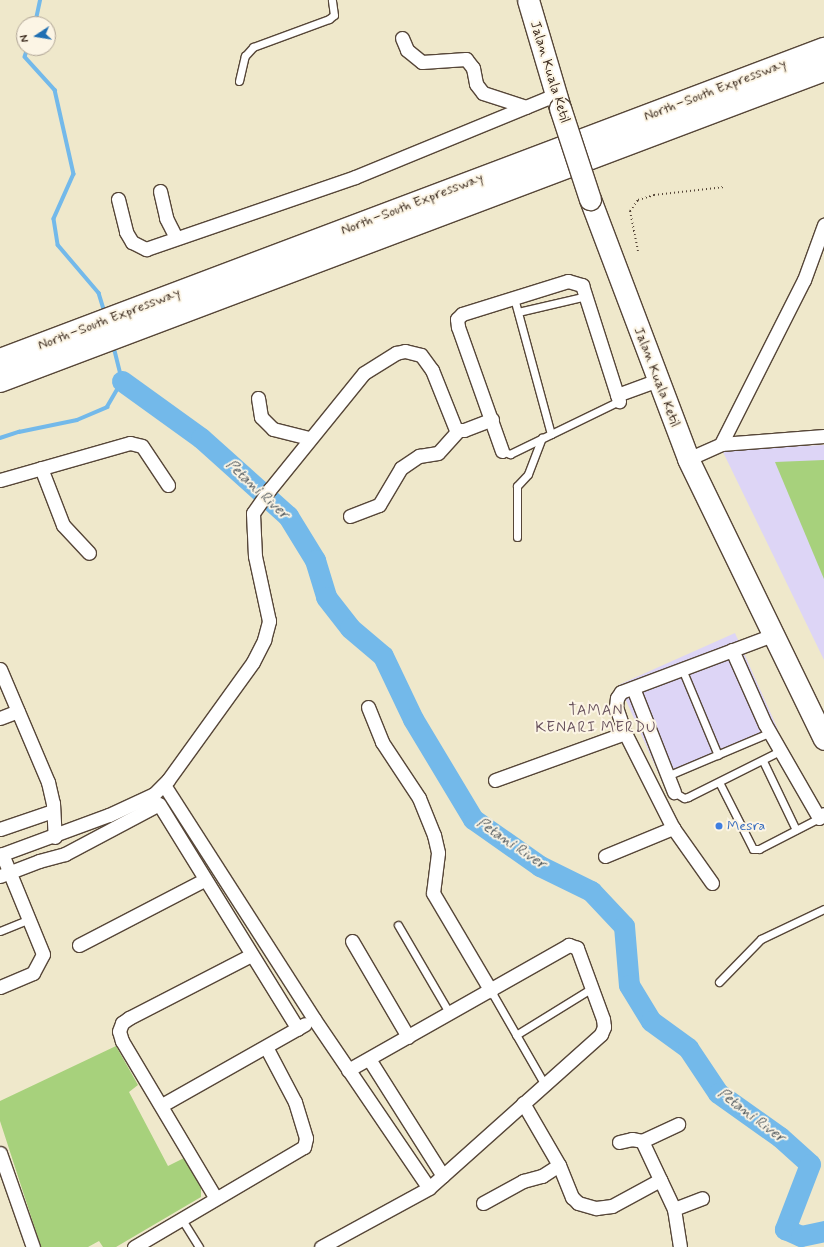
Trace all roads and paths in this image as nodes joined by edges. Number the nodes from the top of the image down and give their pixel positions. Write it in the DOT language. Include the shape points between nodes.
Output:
graph roads {
  1 [pos="332,0"];
  2 [pos="528,0"];
  3 [pos="402,38"];
  4 [pos="824,50"];
  5 [pos="824,70"];
  6 [pos="239,81"];
  7 [pos="558,101"];
  8 [pos="526,107"];
  9 [pos="725,187"];
  10 [pos="160,191"];
  11 [pos="118,199"];
  12 [pos="824,226"];
  13 [pos="176,238"];
  14 [pos="638,251"];
  15 [pos="587,296"];
  16 [pos="514,298"];
  17 [pos="518,312"];
  18 [pos="76,342"];
  19 [pos="0,360"];
  20 [pos="658,380"];
  21 [pos="0,381"];
  22 [pos="258,398"];
  23 [pos="618,398"];
  24 [pos="492,419"];
  25 [pos="459,430"];
  26 [pos="551,434"];
  27 [pos="824,436"];
  28 [pos="310,438"];
  29 [pos="542,438"];
  30 [pos="721,444"];
  31 [pos="502,451"];
  32 [pos="688,459"];
  33 [pos="41,468"];
  34 [pos="0,480"];
  35 [pos="168,485"];
  36 [pos="350,516"];
  37 [pos="517,537"];
  38 [pos="88,553"];
  39 [pos="773,635"];
  40 [pos="732,650"];
  41 [pos="0,668"];
  42 [pos="682,669"];
  43 [pos="633,688"];
  44 [pos="368,707"];
  45 [pos="18,711"];
  46 [pos="0,718"];
  47 [pos="625,733"];
  48 [pos="770,733"];
  49 [pos="824,739"];
  50 [pos="780,751"];
  51 [pos="718,755"];
  52 [pos="763,760"];
  53 [pos="667,776"];
  54 [pos="496,780"];
  55 [pos="719,782"];
  56 [pos="674,792"];
  57 [pos="159,794"];
  58 [pos="53,811"];
  59 [pos="821,816"];
  60 [pos="674,828"];
  61 [pos="0,829"];
  62 [pos="796,830"];
  63 [pos="56,837"];
  64 [pos="1,854"];
  65 [pos="605,856"];
  66 [pos="5,874"];
  67 [pos="204,880"];
  68 [pos="712,883"];
  69 [pos="824,909"];
  70 [pos="30,919"];
  71 [pos="398,926"];
  72 [pos="0,931"];
  73 [pos="352,941"];
  74 [pos="79,945"];
  75 [pos="251,955"];
  76 [pos="719,982"];
  77 [pos="0,987"];
  78 [pos="592,988"];
  79 [pos="492,991"];
  80 [pos="450,1014"];
  81 [pos="314,1019"];
  82 [pos="298,1028"];
  83 [pos="516,1035"];
  84 [pos="408,1037"];
  85 [pos="266,1047"];
  86 [pos="369,1059"];
  87 [pos="348,1070"];
  88 [pos="544,1083"];
  89 [pos="523,1103"];
  90 [pos="162,1105"];
  91 [pos="678,1124"];
  92 [pos="642,1141"];
  93 [pos="619,1142"];
  94 [pos="0,1153"];
  95 [pos="559,1165"];
  96 [pos="443,1176"];
  97 [pos="660,1180"];
  98 [pos="429,1188"];
  99 [pos="215,1197"];
  100 [pos="702,1198"];
  101 [pos="483,1204"];
  102 [pos="674,1209"];
  103 [pos="181,1218"];
  104 [pos="343,1242"];
  105 [pos="33,1247"];
  106 [pos="134,1247"];
  107 [pos="199,1247"];
  108 [pos="321,1247"];
  109 [pos="680,1247"];
  1 -- 6 [label="lane" via="334,15 329,19 253,47 245,56"];
  2 -- 7 [label="main road, Jalan Kuala Ketil"];
  3 -- 8 [label="street" via="407,50 422,62 466,59 473,68 476,84 483,93"];
  4 -- 18 [label="highway, North–South Expressway" via="142,306"];
  5 -- 18 [label="highway, North–South Expressway" via="142,328"];
  7 -- 8 [label="street"];
  7 -- 20 [label="main road, Jalan Kuala Ketil, bridge" via="590,199"];
  8 -- 13 [label="street" via="355,177"];
  9 -- 14 [label="path" via="654,195 638,200 630,211"];
  10 -- 13 [label="street" via="166,218"];
  11 -- 13 [label="street" via="126,232 132,242 139,247 146,249"];
  12 -- 30 [label="street" via="804,280"];
  15 -- 16 [label="street" via="582,284 568,281"];
  15 -- 17 [label="lane"];
  15 -- 23 [label="street"];
  16 -- 17 [label="lane"];
  16 -- 24 [label="street" via="462,314 457,319"];
  17 -- 26 [label="lane"];
  18 -- 19 [label="highway, North–South Expressway"];
  18 -- 21 [label="highway, North–South Expressway"];
  20 -- 23 [label="street"];
  20 -- 32 [label="main road, Jalan Kuala Ketil"];
  22 -- 28 [label="street" via="261,417 265,423 285,434"];
  23 -- 26 [label="lane"];
  24 -- 25 [label="street"];
  24 -- 31 [label="street"];
  25 -- 28 [label="street" via="452,425 427,360 421,355 405,350 388,357 364,373"];
  25 -- 36 [label="street" via="438,452 419,456 401,468 379,505"];
  26 -- 29 [label="lane"];
  27 -- 30 [label="street"];
  28 -- 57 [label="street" via="253,513 255,556 268,621 264,640 253,662"];
  29 -- 31 [label="lane" via="510,454"];
  29 -- 37 [label="lane" via="528,474 517,486"];
  30 -- 32 [label="street"];
  32 -- 39 [label="main road, Jalan Kuala Ketil"];
  33 -- 34 [label="street"];
  33 -- 35 [label="street" via="118,445 137,443 148,452"];
  33 -- 38 [label="street" via="63,525"];
  39 -- 40 [label="street"];
  39 -- 49 [label="main road, Jalan Kuala Ketil"];
  40 -- 42 [label="street"];
  40 -- 48 [label="street"];
  41 -- 45 [label="street"];
  42 -- 43 [label="street"];
  42 -- 51 [label="lane"];
  43 -- 47 [label="street" via="621,692 617,698 616,707"];
  43 -- 53 [label="street"];
  44 -- 79 [label="street" via="382,742 419,798 434,835 438,853 433,893"];
  45 -- 46 [label="street"];
  45 -- 58 [label="street" via="48,782"];
  47 -- 54 [label="street"];
  47 -- 60 [label="street"];
  48 -- 50 [label="street"];
  48 -- 51 [label="lane"];
  50 -- 52 [label="lane"];
  50 -- 59 [label="street"];
  51 -- 53 [label="lane"];
  52 -- 55 [label="lane"];
  52 -- 62 [label="lane"];
  53 -- 56 [label="street"];
  55 -- 56 [label="lane" via="684,798"];
  55 -- 62 [label="lane" via="754,849 759,849"];
  57 -- 63 [label="street"];
  57 -- 66 [label="street" via="70,852"];
  57 -- 67 [label="street"];
  57 -- 81 [label="street"];
  58 -- 61 [label="street"];
  58 -- 63 [label="street"];
  59 -- 62 [label="lane"];
  60 -- 65 [label="street"];
  60 -- 68 [label="street"];
  63 -- 64 [label="street"];
  64 -- 66 [label="street"];
  66 -- 70 [label="street"];
  67 -- 74 [label="street"];
  67 -- 75 [label="street"];
  69 -- 76 [label="lane" via="762,939"];
  70 -- 72 [label="lane"];
  70 -- 77 [label="street" via="42,948 42,960 36,970 28,976"];
  71 -- 80 [label="lane"];
  73 -- 84 [label="street"];
  75 -- 82 [label="street"];
  75 -- 90 [label="street" via="122,1023 120,1036"];
  78 -- 79 [label="street" via="577,948 573,945"];
  78 -- 83 [label="lane"];
  78 -- 88 [label="street" via="603,1018 604,1027 601,1034"];
  79 -- 80 [label="street"];
  79 -- 83 [label="lane"];
  80 -- 84 [label="street"];
  81 -- 82 [label="street"];
  81 -- 87 [label="street"];
  82 -- 85 [label="street"];
  83 -- 88 [label="lane"];
  84 -- 86 [label="street"];
  85 -- 90 [label="street"];
  85 -- 99 [label="street" via="295,1102 306,1144"];
  86 -- 87 [label="street"];
  86 -- 96 [label="street"];
  87 -- 98 [label="street"];
  88 -- 89 [label="street"];
  89 -- 95 [label="street"];
  89 -- 96 [label="street"];
  90 -- 99 [label="street"];
  91 -- 92 [label="street"];
  92 -- 93 [label="street" via="632,1139"];
  92 -- 97 [label="street"];
  94 -- 105 [label="street"];
  95 -- 97 [label="street" via="572,1197 578,1203 596,1208 612,1206"];
  95 -- 101 [label="street" via="542,1176 523,1181"];
  96 -- 98 [label="street"];
  97 -- 102 [label="street"];
  98 -- 104 [label="street"];
  99 -- 103 [label="street"];
  100 -- 102 [label="street"];
  102 -- 109 [label="street"];
  103 -- 106 [label="street"];
  103 -- 107 [label="lane"];
  104 -- 108 [label="street"];
}
